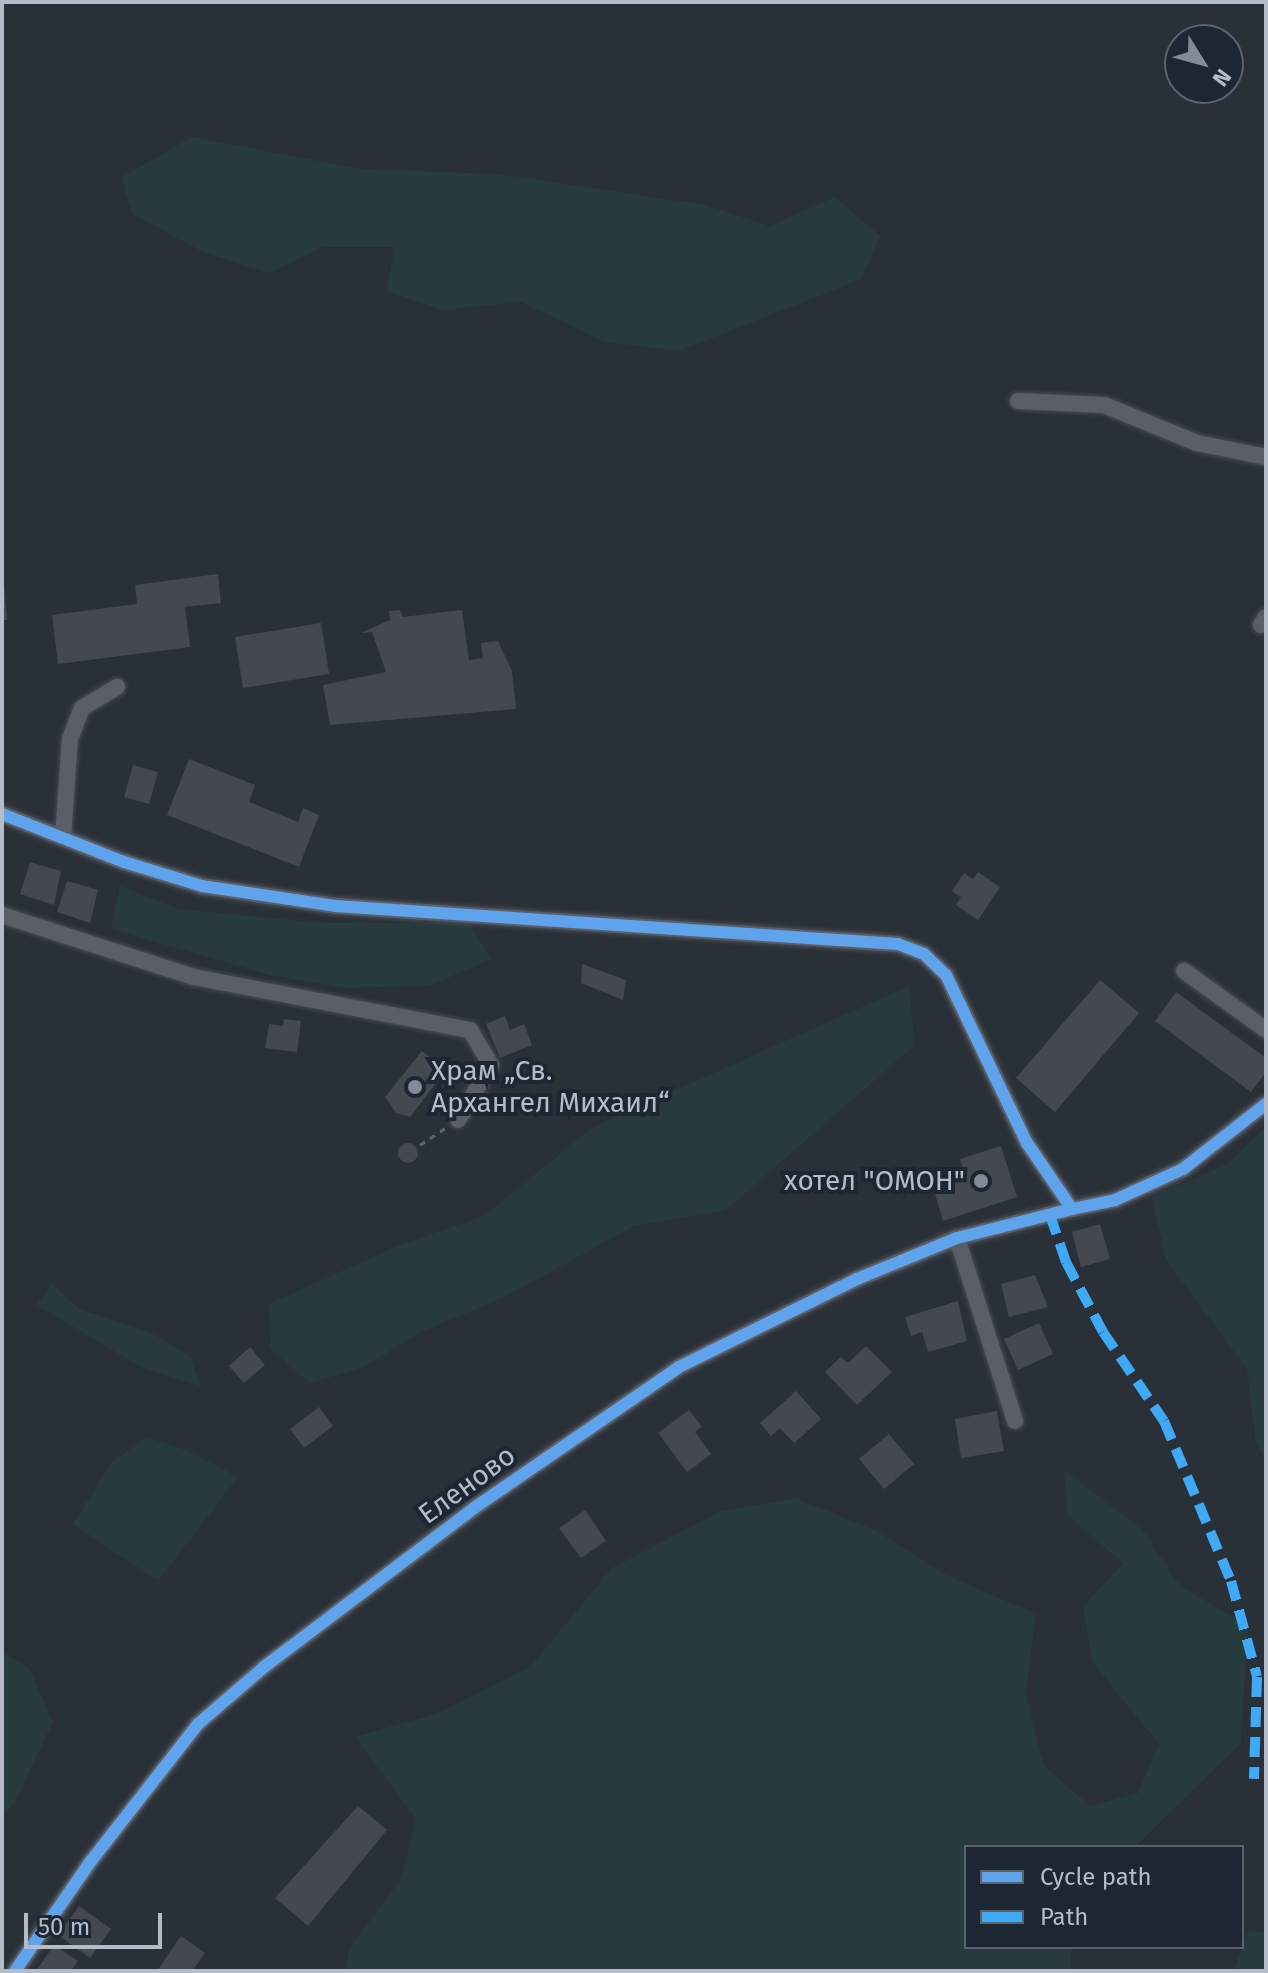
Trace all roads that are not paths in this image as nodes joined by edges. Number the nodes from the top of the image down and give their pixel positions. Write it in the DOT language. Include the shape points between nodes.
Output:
graph roads {
  1 [pos="1018,401"];
  2 [pos="1266,457"];
  3 [pos="117,687"];
  4 [pos="2,814"];
  5 [pos="63,838"];
  6 [pos="2,915"];
  7 [pos="1184,971"];
  8 [pos="1266,1030"];
  9 [pos="1266,1104"];
  10 [pos="458,1120"];
  11 [pos="1072,1209"];
  12 [pos="957,1238"];
  13 [pos="1015,1421"];
  14 [pos="15,1971"];
  1 -- 2 [label="street" via="1104,405 1197,443"];
  3 -- 5 [label="street" via="82,708 70,739"];
  4 -- 5 [label="street"];
  5 -- 11 [label="street" via="202,886 336,906 898,944 924,954 946,975 1027,1143"];
  6 -- 10 [label="street" via="194,977 470,1030 491,1065"];
  7 -- 8 [label="street"];
  9 -- 11 [label="street, Еленово" via="1183,1169 1115,1200"];
  11 -- 12 [label="street, Еленово"];
  12 -- 13 [label="street"];
  12 -- 14 [label="street, Еленово" via="857,1279 679,1367 474,1508 264,1667 198,1724 91,1861"];
}
